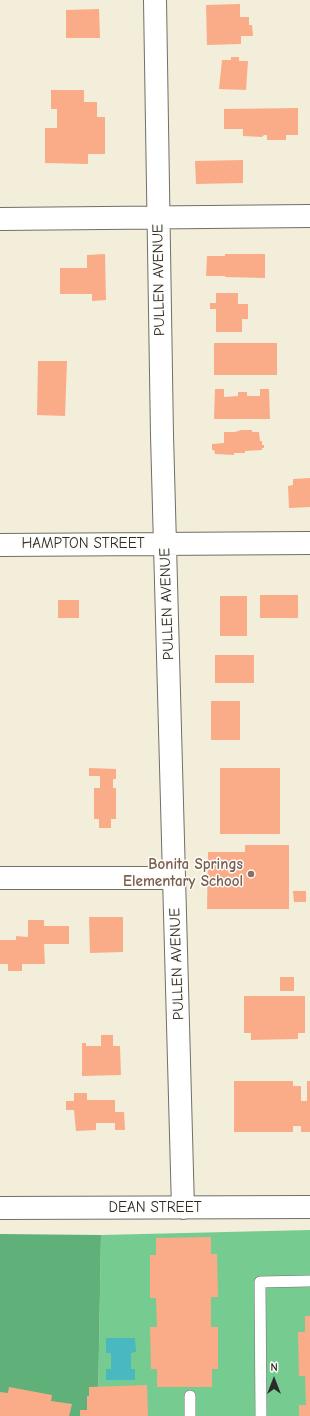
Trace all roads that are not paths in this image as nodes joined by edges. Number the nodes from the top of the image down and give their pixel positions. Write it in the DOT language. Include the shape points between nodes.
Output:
graph roads {
  1 [pos="155,0"];
  2 [pos="310,216"];
  3 [pos="158,217"];
  4 [pos="0,219"];
  5 [pos="310,543"];
  6 [pos="165,544"];
  7 [pos="0,545"];
  8 [pos="0,878"];
  9 [pos="174,878"];
  10 [pos="310,1207"];
  11 [pos="0,1208"];
  12 [pos="183,1208"];
  13 [pos="310,1281"];
  14 [pos="190,1396"];
  15 [pos="190,1416"];
  16 [pos="261,1416"];
  1 -- 3 [label="street, PULLEN AVENUE"];
  2 -- 3 [label="street"];
  3 -- 4 [label="street"];
  3 -- 6 [label="street, PULLEN AVENUE"];
  5 -- 6 [label="street, HAMPTON STREET"];
  6 -- 7 [label="street, HAMPTON STREET"];
  6 -- 9 [label="street, PULLEN AVENUE"];
  8 -- 9 [label="street"];
  9 -- 12 [label="street, PULLEN AVENUE"];
  10 -- 12 [label="street, DEAN STREET"];
  11 -- 12 [label="street, DEAN STREET"];
  13 -- 16 [label="lane" via="260,1282"];
  14 -- 15 [label="lane"];
}
